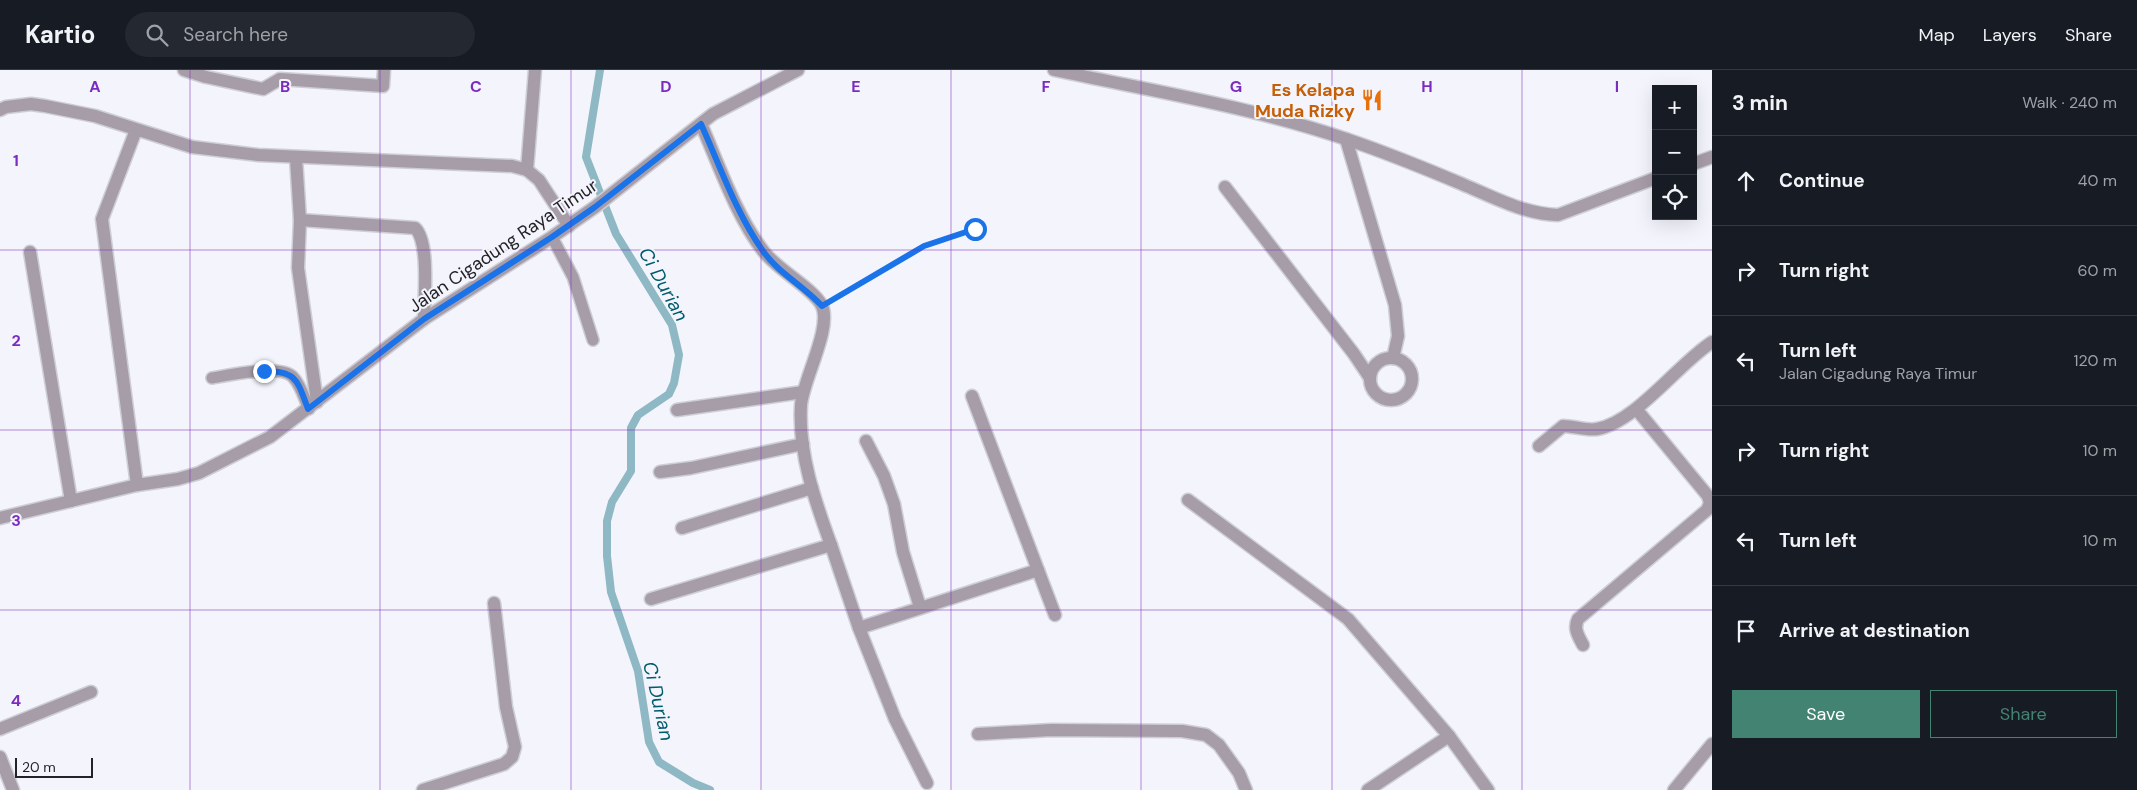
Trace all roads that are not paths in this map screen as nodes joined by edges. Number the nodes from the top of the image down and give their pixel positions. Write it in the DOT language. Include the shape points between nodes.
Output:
graph roads {
  1 [pos="184,70"];
  2 [pos="384,70"];
  3 [pos="535,70"];
  4 [pos="798,70"];
  5 [pos="1054,70"];
  6 [pos="0,110"];
  7 [pos="701,124"];
  8 [pos="136,130"];
  9 [pos="1346,139"];
  10 [pos="1712,157"];
  11 [pos="296,158"];
  12 [pos="1697,163"];
  13 [pos="527,170"];
  14 [pos="1652,180"];
  15 [pos="1225,187"];
  16 [pos="300,220"];
  17 [pos="568,226"];
  18 [pos="552,237"];
  19 [pos="30,252"];
  20 [pos="424,319"];
  21 [pos="593,340"];
  22 [pos="1712,342"];
  23 [pos="1393,358"];
  24 [pos="212,378"];
  25 [pos="1370,378"];
  26 [pos="804,392"];
  27 [pos="972,396"];
  28 [pos="313,405"];
  29 [pos="677,410"];
  30 [pos="1637,410"];
  31 [pos="866,441"];
  32 [pos="803,444"];
  33 [pos="1539,446"];
  34 [pos="660,472"];
  35 [pos="137,485"];
  36 [pos="812,488"];
  37 [pos="1188,500"];
  38 [pos="71,501"];
  39 [pos="0,518"];
  40 [pos="682,528"];
  41 [pos="831,545"];
  42 [pos="1038,570"];
  43 [pos="651,599"];
  44 [pos="494,603"];
  45 [pos="920,607"];
  46 [pos="1056,614"];
  47 [pos="859,628"];
  48 [pos="1583,645"];
  49 [pos="91,692"];
  50 [pos="0,729"];
  51 [pos="978,734"];
  52 [pos="1450,736"];
  53 [pos="1712,744"];
  54 [pos="0,757"];
  55 [pos="927,783"];
  56 [pos="13,790"];
  57 [pos="423,790"];
  58 [pos="1246,790"];
  59 [pos="1368,790"];
  60 [pos="1488,790"];
  61 [pos="1674,790"];
  1 -- 2 [label="street" via="263,89 280,79 383,86"];
  3 -- 13 [label="street"];
  4 -- 7 [label="street, Jalan Cigadung Raya Timur" via="713,114"];
  5 -- 9 [label="street" via="1239,109"];
  6 -- 8 [label="street" via="31,104 95,116"];
  7 -- 17 [label="street, Jalan Cigadung Raya Timur"];
  7 -- 26 [label="street" via="753,237 772,261 822,306 824,315 818,349"];
  8 -- 11 [label="street" via="192,147"];
  8 -- 35 [label="street" via="102,219"];
  9 -- 14 [label="street" via="1396,156 1520,208 1546,214 1558,215"];
  9 -- 23 [label="street" via="1395,305 1398,336"];
  10 -- 12 [label="street"];
  11 -- 13 [label="street" via="380,159 512,166"];
  11 -- 16 [label="street"];
  13 -- 17 [label="street" via="539,180"];
  15 -- 25 [label="street"];
  16 -- 20 [label="street" via="416,228 424,246"];
  16 -- 28 [label="street" via="298,268"];
  17 -- 18 [label="street, Jalan Cigadung Raya Timur"];
  18 -- 20 [label="street, Jalan Cigadung Raya Timur"];
  18 -- 21 [label="lane" via="573,277"];
  19 -- 38 [label="street"];
  20 -- 28 [label="street, Jalan Cigadung Raya Timur"];
  22 -- 30 [label="street"];
  23 -- 25 [label="street" via="1378,363"];
  23 -- 25 [label="street" via="1401,360 1411,371 1413,379 1405,395 1398,399 1382,398 1371,385"];
  24 -- 28 [label="lane" via="283,371 292,376"];
  26 -- 29 [label="street"];
  26 -- 32 [label="street" via="801,406"];
  27 -- 42 [label="street"];
  28 -- 35 [label="street, Jalan Cigadung Raya Timur" via="270,437 199,473"];
  30 -- 33 [label="street" via="1600,429 1563,426"];
  30 -- 48 [label="street" via="1708,496 1710,503 1707,510 1578,619 1576,631"];
  31 -- 45 [label="street" via="894,504"];
  32 -- 34 [label="street"];
  32 -- 36 [label="street"];
  35 -- 38 [label="street, Jalan Cigadung Raya Timur"];
  36 -- 40 [label="street"];
  36 -- 41 [label="street"];
  37 -- 52 [label="street" via="1348,619"];
  38 -- 39 [label="street, Jalan Cigadung Raya Timur"];
  41 -- 43 [label="street"];
  41 -- 47 [label="street"];
  42 -- 45 [label="street"];
  42 -- 46 [label="street"];
  44 -- 57 [label="street" via="506,707 515,747 512,757 504,764"];
  45 -- 47 [label="street"];
  47 -- 55 [label="street" via="895,719"];
  49 -- 50 [label="street"];
  51 -- 58 [label="street" via="1051,730 1206,734 1219,745 1239,773"];
  52 -- 59 [label="street"];
  52 -- 60 [label="street"];
  53 -- 61 [label="street"];
  54 -- 56 [label="street"];
}
